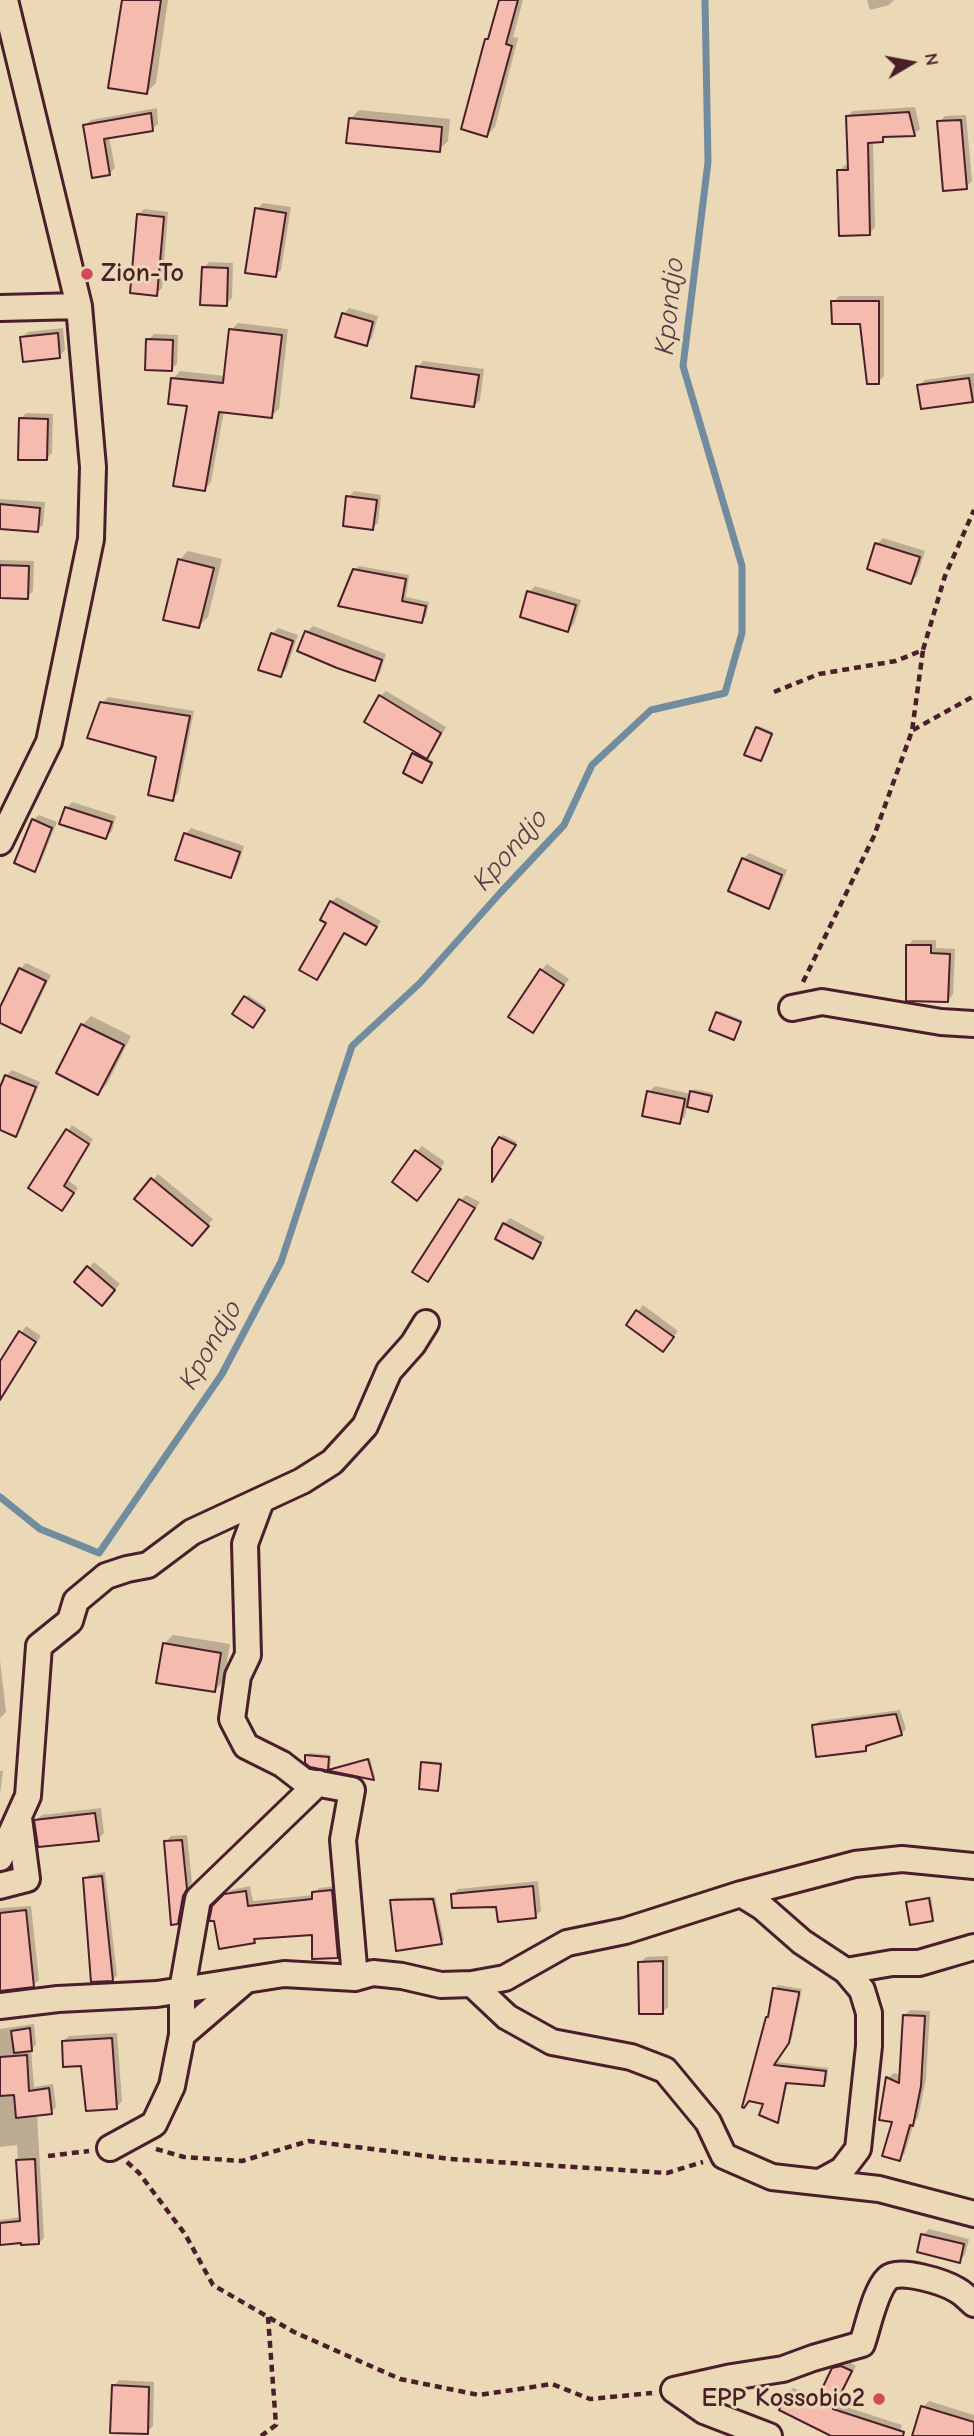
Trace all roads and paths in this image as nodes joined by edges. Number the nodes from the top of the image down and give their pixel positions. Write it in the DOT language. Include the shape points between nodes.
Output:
graph roads {
  1 [pos="5,0"];
  2 [pos="79,306"];
  3 [pos="0,308"];
  4 [pos="974,510"];
  5 [pos="923,650"];
  6 [pos="774,692"];
  7 [pos="974,696"];
  8 [pos="912,731"];
  9 [pos="0,842"];
  10 [pos="792,1008"];
  11 [pos="974,1024"];
  12 [pos="426,1323"];
  13 [pos="261,1501"];
  14 [pos="317,1783"];
  15 [pos="19,1818"];
  16 [pos="0,1858"];
  17 [pos="974,1866"];
  18 [pos="0,1886"];
  19 [pos="741,1894"];
  20 [pos="974,1947"];
  21 [pos="846,1971"];
  22 [pos="355,1978"];
  23 [pos="245,1980"];
  24 [pos="472,1984"];
  25 [pos="182,1990"];
  26 [pos="0,2006"];
  27 [pos="182,2035"];
  28 [pos="118,2144"];
  29 [pos="48,2156"];
  30 [pos="724,2156"];
  31 [pos="820,2182"];
  32 [pos="974,2214"];
  33 [pos="974,2304"];
  34 [pos="268,2317"];
  35 [pos="674,2390"];
  36 [pos="261,2436"];
  37 [pos="769,2436"];
  1 -- 2 [label="street"];
  2 -- 3 [label="street"];
  2 -- 9 [label="street" via="93,467 90,539 50,742"];
  4 -- 5 [label="path" via="945,576"];
  5 -- 6 [label="path" via="896,661 820,674"];
  5 -- 8 [label="path"];
  7 -- 8 [label="path"];
  8 -- 10 [label="path" via="874,836"];
  10 -- 11 [label="street" via="822,1002 941,1023"];
  12 -- 13 [label="street" via="389,1371 365,1426 332,1462"];
  13 -- 14 [label="street" via="246,1544 248,1655 238,1676 232,1719 246,1746 304,1781"];
  13 -- 15 [label="street" via="192,1532 148,1565 106,1577 76,1601 70,1621 39,1646 28,1796"];
  14 -- 22 [label="street" via="352,1790 343,1840"];
  14 -- 25 [label="street" via="198,1899"];
  15 -- 16 [label="street"];
  15 -- 18 [label="street" via="27,1879"];
  17 -- 19 [label="street" via="902,1859 867,1863"];
  19 -- 21 [label="street"];
  19 -- 24 [label="street" via="625,1931 567,1943 505,1978"];
  20 -- 21 [label="street" via="919,1963"];
  21 -- 31 [label="street" via="862,1990 869,2013 858,2149 842,2170"];
  22 -- 23 [label="street" via="284,1974"];
  22 -- 24 [label="street" via="373,1973 440,1985"];
  23 -- 25 [label="street"];
  23 -- 27 [label="street"];
  24 -- 30 [label="street" via="507,2017 552,2042 631,2057 665,2070 708,2122"];
  25 -- 26 [label="street"];
  25 -- 27 [label="street"];
  27 -- 28 [label="street" via="172,2086 154,2124"];
  28 -- 29 [label="path"];
  28 -- 30 [label="path" via="184,2157 242,2161 309,2141 450,2160 667,2173"];
  28 -- 34 [label="path" via="185,2234 213,2284"];
  30 -- 31 [label="street" via="772,2177"];
  31 -- 32 [label="street" via="879,2189"];
  33 -- 35 [label="street" via="956,2289 899,2273 880,2289 862,2344 783,2369"];
  34 -- 35 [label="path" via="400,2379 479,2395 552,2384 590,2399"];
  34 -- 36 [label="path" via="276,2425"];
  35 -- 37 [label="street" via="704,2411"];
}
